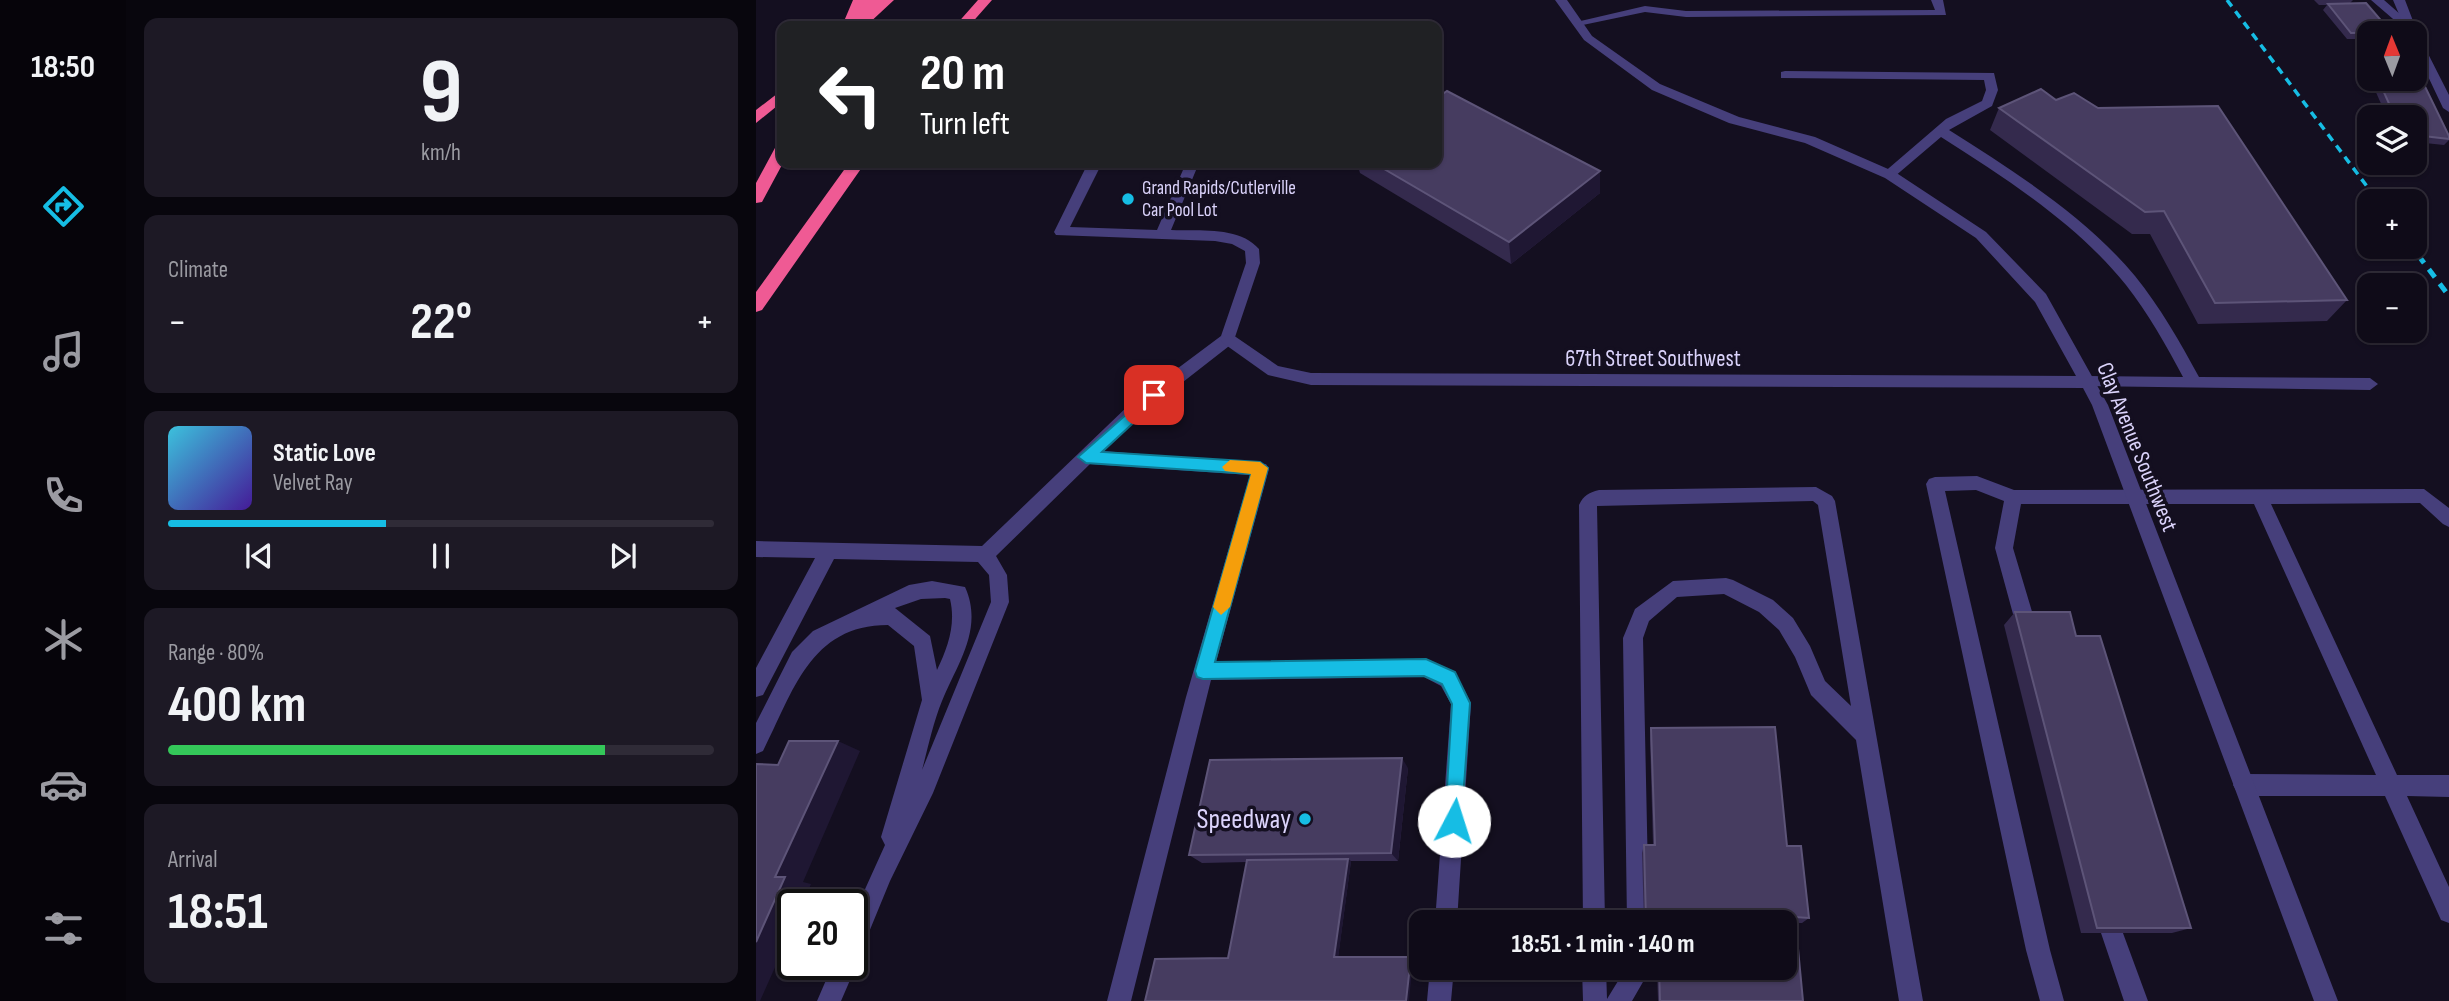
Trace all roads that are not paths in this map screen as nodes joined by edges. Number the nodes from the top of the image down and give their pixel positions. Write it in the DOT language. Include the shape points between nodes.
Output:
graph roads {
  1 [pos="860,0"];
  2 [pos="878,0"];
  3 [pos="887,0"];
  4 [pos="985,0"];
  5 [pos="1561,0"];
  6 [pos="1937,0"];
  7 [pos="2377,0"];
  8 [pos="2399,0"];
  9 [pos="855,21"];
  10 [pos="859,21"];
  11 [pos="860,21"];
  12 [pos="966,21"];
  13 [pos="2400,21"];
  14 [pos="2408,21"];
  15 [pos="1578,23"];
  16 [pos="2427,62"];
  17 [pos="1785,75"];
  18 [pos="777,99"];
  19 [pos="2449,108"];
  20 [pos="756,118"];
  21 [pos="1941,131"];
  22 [pos="777,159"];
  23 [pos="853,168"];
  24 [pos="1093,168"];
  25 [pos="1191,168"];
  26 [pos="1888,174"];
  27 [pos="756,198"];
  28 [pos="1164,233"];
  29 [pos="756,305"];
  30 [pos="1228,339"];
  31 [pos="2089,382"];
  32 [pos="2194,383"];
  33 [pos="2370,384"];
  34 [pos="1086,457"];
  35 [pos="2134,495"];
  36 [pos="2259,496"];
  37 [pos="2014,497"];
  38 [pos="2449,519"];
  39 [pos="756,549"];
  40 [pos="829,550"];
  41 [pos="984,556"];
  42 [pos="861,616"];
  43 [pos="2026,625"];
  44 [pos="1203,671"];
  45 [pos="756,688"];
  46 [pos="932,700"];
  47 [pos="1865,734"];
  48 [pos="756,744"];
  49 [pos="2244,785"];
  50 [pos="2389,785"];
  51 [pos="2449,786"];
  52 [pos="882,874"];
  53 [pos="868,908"];
  54 [pos="1447,910"];
  55 [pos="1594,910"];
  56 [pos="1638,910"];
  57 [pos="2449,912"];
  58 [pos="2112,933"];
  59 [pos="838,980"];
  60 [pos="1441,980"];
  61 [pos="1594,980"];
  62 [pos="1631,980"];
  63 [pos="829,1001"];
  64 [pos="1119,1001"];
  65 [pos="1439,1001"];
  66 [pos="1595,1001"];
  67 [pos="1618,1001"];
  68 [pos="1911,1001"];
  69 [pos="2052,1001"];
  70 [pos="2136,1001"];
  71 [pos="2326,1001"];
  1 -- 9 [label="highway"];
  2 -- 10 [label="highway, bridge"];
  3 -- 11 [label="highway"];
  4 -- 12 [label="highway"];
  5 -- 15 [label="street, Clay Avenue Southwest"];
  6 -- 15 [label="street" via="1942,13 1686,13 1656,8"];
  7 -- 13 [label="street"];
  8 -- 14 [label="street"];
  15 -- 26 [label="street, Clay Avenue Southwest" via="1588,38 1656,87 1734,120 1810,140"];
  16 -- 19 [label="street"];
  17 -- 21 [label="street" via="1990,76 1988,103"];
  18 -- 20 [label="highway"];
  21 -- 26 [label="street"];
  21 -- 32 [label="street" via="2049,204 2105,253 2137,291"];
  22 -- 27 [label="highway"];
  23 -- 29 [label="highway"];
  24 -- 28 [label="street" via="1061,232"];
  25 -- 28 [label="street"];
  26 -- 31 [label="street, Clay Avenue Southwest" via="1989,244 2041,299"];
  28 -- 30 [label="street" via="1215,236 1252,249 1253,262"];
  30 -- 31 [label="street, 67th Street Southwest" via="1275,371 1311,379"];
  30 -- 34 [label="street" via="1136,409"];
  31 -- 32 [label="street, 67th Street Southwest"];
  31 -- 35 [label="street, Clay Avenue Southwest"];
  32 -- 33 [label="street, 67th Street Southwest"];
  34 -- 41 [label="street"];
  34 -- 44 [label="street" via="1260,468"];
  35 -- 36 [label="street"];
  35 -- 37 [label="street"];
  35 -- 49 [label="street, Clay Avenue Southwest"];
  36 -- 38 [label="street" via="2424,496"];
  36 -- 50 [label="street"];
  37 -- 43 [label="street" via="2004,548"];
  37 -- 69 [label="street" via="1977,483 1935,484"];
  39 -- 40 [label="street"];
  40 -- 41 [label="street"];
  40 -- 45 [label="street"];
  41 -- 52 [label="street" via="995,565 1002,581 1000,602 926,786"];
  42 -- 46 [label="street" via="892,616 923,642"];
  42 -- 46 [label="street" via="910,591 940,587 958,593 965,612 960,644"];
  42 -- 48 [label="street" via="820,637 799,658"];
  44 -- 54 [label="street" via="1426,668 1448,678 1461,703 1461,744"];
  44 -- 64 [label="street"];
  46 -- 52 [label="street"];
  47 -- 55 [label="street" via="1823,496 1592,499 1588,505"];
  47 -- 56 [label="street" via="1818,688 1786,624 1766,606 1726,586 1673,589 1642,615 1633,638"];
  47 -- 68 [label="street"];
  49 -- 50 [label="street"];
  49 -- 71 [label="street, Clay Avenue Southwest"];
  50 -- 51 [label="street"];
  50 -- 57 [label="street"];
  52 -- 53 [label="street"];
  58 -- 70 [label="street"];
  59 -- 63 [label="street"];
  60 -- 65 [label="street"];
  61 -- 66 [label="street"];
  62 -- 67 [label="street"];
}
